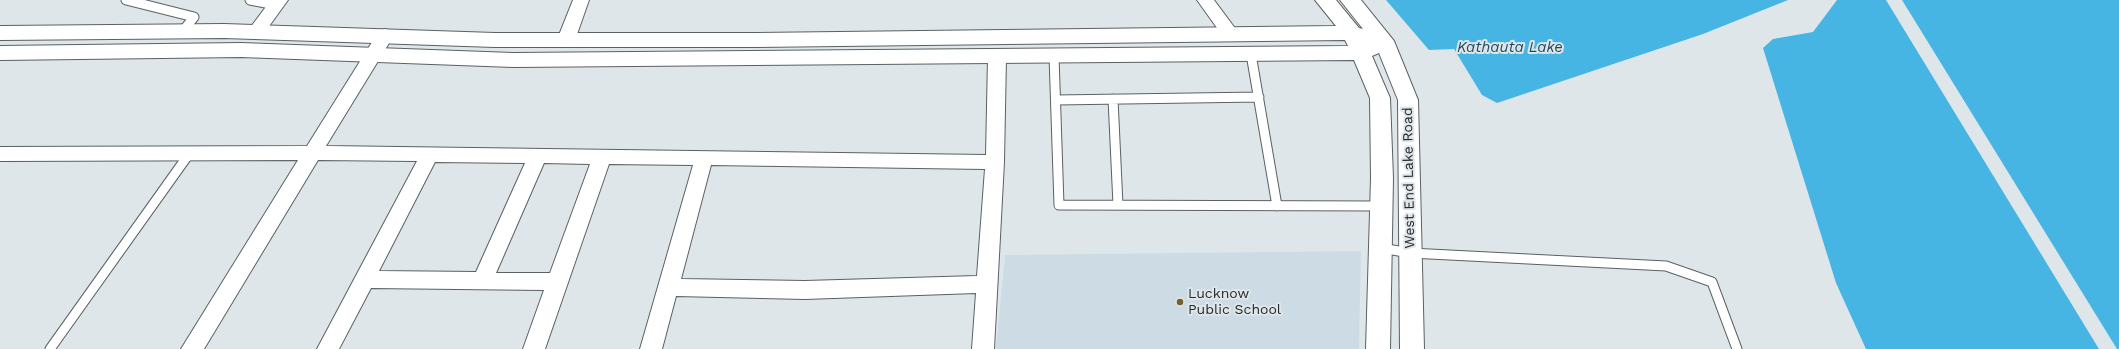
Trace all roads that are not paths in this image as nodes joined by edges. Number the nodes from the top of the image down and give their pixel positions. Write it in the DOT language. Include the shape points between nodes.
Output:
graph roads {
  1 [pos="126,0"];
  2 [pos="250,0"];
  3 [pos="582,0"];
  4 [pos="1205,0"];
  5 [pos="1325,0"];
  6 [pos="1350,0"];
  7 [pos="278,3"];
  8 [pos="183,31"];
  9 [pos="256,32"];
  10 [pos="0,33"];
  11 [pos="1352,33"];
  12 [pos="385,35"];
  13 [pos="1230,35"];
  14 [pos="566,40"];
  15 [pos="1384,41"];
  16 [pos="0,53"];
  17 [pos="1362,53"];
  18 [pos="1252,54"];
  19 [pos="373,55"];
  20 [pos="1054,56"];
  21 [pos="997,57"];
  22 [pos="1259,97"];
  23 [pos="1113,99"];
  24 [pos="1056,100"];
  25 [pos="313,153"];
  26 [pos="0,154"];
  27 [pos="189,154"];
  28 [pos="430,154"];
  29 [pos="538,156"];
  30 [pos="602,156"];
  31 [pos="704,158"];
  32 [pos="995,162"];
  33 [pos="1118,206"];
  34 [pos="1277,206"];
  35 [pos="1381,206"];
  36 [pos="1381,248"];
  37 [pos="1410,253"];
  38 [pos="364,279"];
  39 [pos="482,281"];
  40 [pos="558,282"];
  41 [pos="988,284"];
  42 [pos="667,287"];
  43 [pos="50,349"];
  44 [pos="192,349"];
  45 [pos="328,349"];
  46 [pos="534,349"];
  47 [pos="651,349"];
  48 [pos="983,349"];
  49 [pos="1378,349"];
  50 [pos="1412,349"];
  51 [pos="1737,349"];
  1 -- 8 [label="lane" via="194,17"];
  2 -- 7 [label="lane"];
  3 -- 14 [label="street"];
  4 -- 13 [label="street"];
  5 -- 11 [label="street, West End Lake Road"];
  6 -- 15 [label="street, West End Lake Road"];
  7 -- 9 [label="street"];
  8 -- 9 [label="street"];
  8 -- 10 [label="street"];
  9 -- 12 [label="street"];
  11 -- 13 [label="street"];
  11 -- 15 [label="street"];
  11 -- 17 [label="street, West End Lake Road"];
  12 -- 14 [label="street"];
  12 -- 19 [label="street"];
  13 -- 14 [label="street"];
  15 -- 17 [label="street"];
  15 -- 37 [label="street, West End Lake Road" via="1408,100"];
  16 -- 19 [label="street" via="241,50"];
  17 -- 18 [label="street"];
  17 -- 35 [label="street, West End Lake Road" via="1380,98"];
  18 -- 20 [label="street"];
  18 -- 22 [label="lane"];
  19 -- 21 [label="street" via="513,60"];
  19 -- 25 [label="street"];
  20 -- 21 [label="street"];
  20 -- 24 [label="lane"];
  21 -- 32 [label="street"];
  22 -- 23 [label="lane"];
  22 -- 34 [label="lane"];
  23 -- 24 [label="lane"];
  23 -- 33 [label="lane"];
  24 -- 33 [label="lane" via="1059,205"];
  25 -- 27 [label="street"];
  25 -- 28 [label="street"];
  25 -- 44 [label="street"];
  26 -- 27 [label="street"];
  27 -- 43 [label="lane"];
  28 -- 29 [label="street"];
  28 -- 38 [label="street"];
  29 -- 30 [label="street"];
  29 -- 39 [label="street"];
  30 -- 31 [label="street"];
  30 -- 40 [label="street"];
  31 -- 32 [label="street"];
  31 -- 42 [label="street"];
  32 -- 41 [label="street"];
  33 -- 34 [label="lane"];
  34 -- 35 [label="lane"];
  35 -- 36 [label="street, West End Lake Road"];
  36 -- 37 [label="lane"];
  36 -- 49 [label="street, West End Lake Road"];
  37 -- 50 [label="street, West End Lake Road"];
  37 -- 51 [label="lane" via="1666,266 1712,282"];
  38 -- 39 [label="street"];
  38 -- 45 [label="street"];
  39 -- 40 [label="street"];
  40 -- 46 [label="street"];
  41 -- 42 [label="street" via="805,290"];
  41 -- 48 [label="street"];
  42 -- 47 [label="street"];
}
